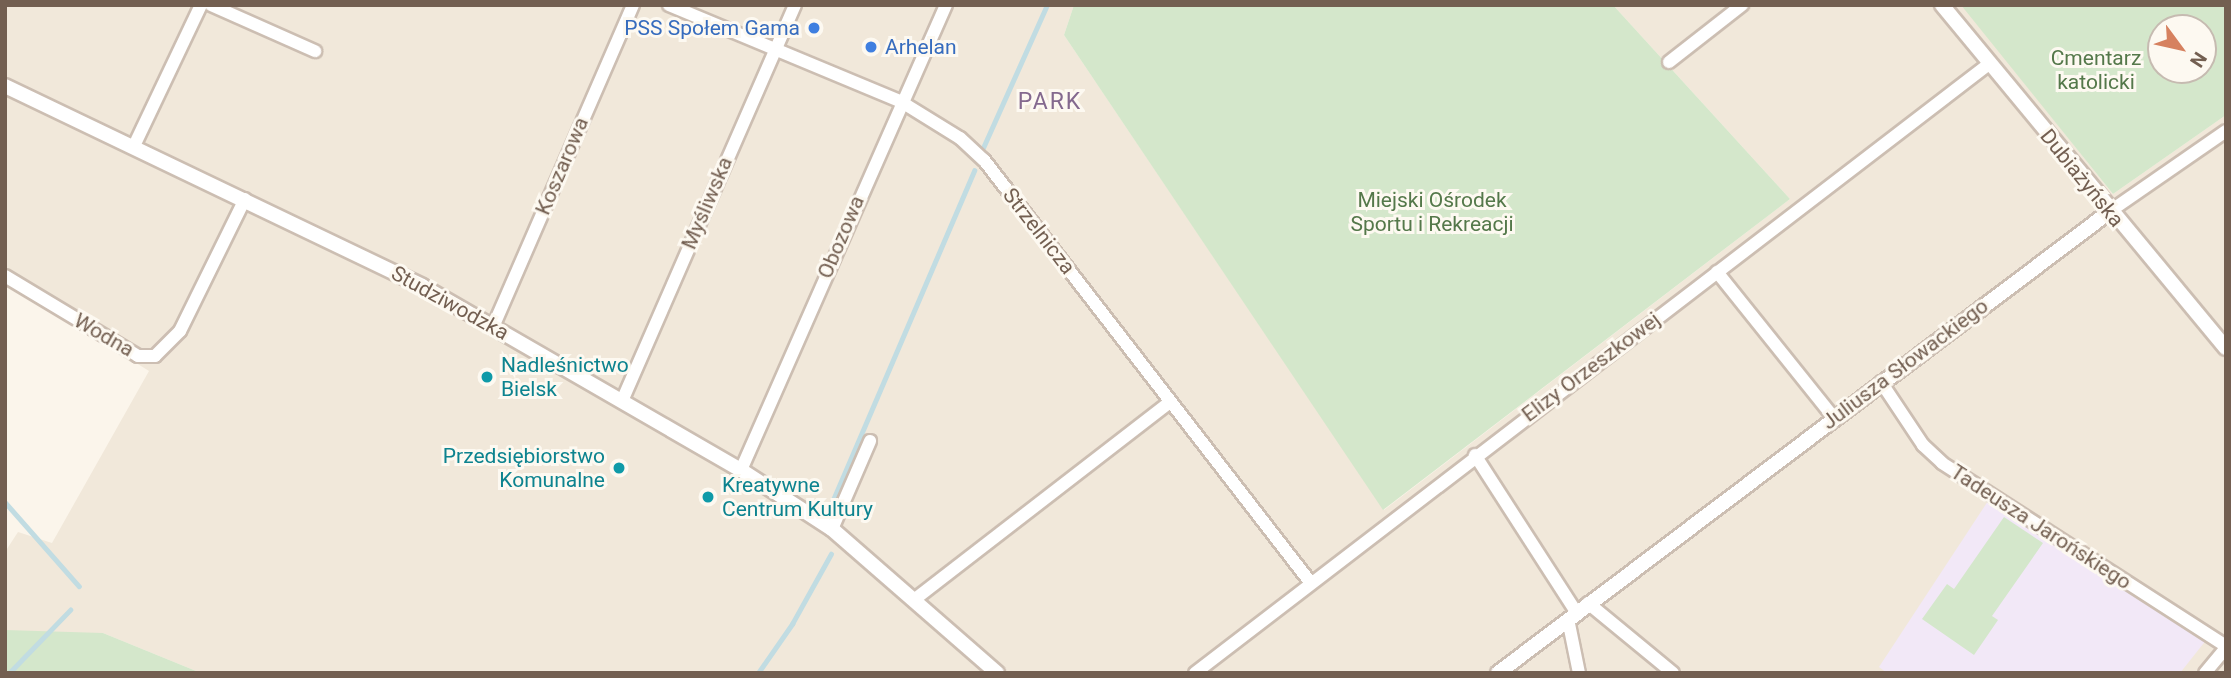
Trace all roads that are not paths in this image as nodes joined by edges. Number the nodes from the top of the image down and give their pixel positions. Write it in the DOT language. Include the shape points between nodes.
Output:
graph roads {
  1 [pos="201,5"];
  2 [pos="211,5"];
  3 [pos="632,5"];
  4 [pos="669,5"];
  5 [pos="795,5"];
  6 [pos="946,5"];
  7 [pos="1742,5"];
  8 [pos="1942,5"];
  9 [pos="775,48"];
  10 [pos="315,51"];
  11 [pos="1669,61"];
  12 [pos="1989,64"];
  13 [pos="5,86"];
  14 [pos="900,101"];
  15 [pos="2226,131"];
  16 [pos="134,146"];
  17 [pos="245,199"];
  18 [pos="2109,212"];
  19 [pos="1717,272"];
  20 [pos="5,276"];
  21 [pos="493,327"];
  22 [pos="2226,348"];
  23 [pos="1881,382"];
  24 [pos="622,401"];
  25 [pos="1170,402"];
  26 [pos="1834,418"];
  27 [pos="870,441"];
  28 [pos="1475,455"];
  29 [pos="741,470"];
  30 [pos="832,529"];
  31 [pos="1310,582"];
  32 [pos="915,599"];
  33 [pos="1588,603"];
  34 [pos="1572,616"];
  35 [pos="2226,647"];
  36 [pos="997,673"];
  37 [pos="1195,673"];
  38 [pos="1499,673"];
  39 [pos="1579,673"];
  40 [pos="1673,673"];
  41 [pos="2205,673"];
  1 -- 16 [label="street"];
  2 -- 10 [label="street"];
  3 -- 21 [label="street, Koszarowa"];
  4 -- 9 [label="street, Strzelnicza"];
  5 -- 9 [label="street, Myśliwska"];
  6 -- 14 [label="street, Obozowa"];
  7 -- 11 [label="street"];
  8 -- 12 [label="street, Dubiażyńska"];
  9 -- 14 [label="street, Strzelnicza"];
  9 -- 24 [label="street, Myśliwska"];
  12 -- 18 [label="street, Dubiażyńska"];
  12 -- 19 [label="street, Elizy Orzeszkowej"];
  13 -- 16 [label="street, Studziwodzka"];
  14 -- 25 [label="street, Strzelnicza" via="981,156"];
  14 -- 29 [label="street, Obozowa"];
  15 -- 18 [label="street, Juliusza Słowackiego"];
  16 -- 17 [label="street, Studziwodzka"];
  17 -- 20 [label="street, Wodna" via="180,331 155,356 138,356"];
  17 -- 21 [label="street, Studziwodzka" via="412,281"];
  18 -- 22 [label="street, Dubiażyńska"];
  18 -- 23 [label="street, Juliusza Słowackiego"];
  19 -- 26 [label="street"];
  19 -- 28 [label="street, Elizy Orzeszkowej"];
  21 -- 24 [label="street, Studziwodzka"];
  23 -- 26 [label="street, Juliusza Słowackiego"];
  23 -- 35 [label="street, Tadeusza Jarońskiego" via="1923,445 1942,463"];
  24 -- 29 [label="street, Studziwodzka"];
  25 -- 31 [label="street, Strzelnicza"];
  25 -- 32 [label="street"];
  26 -- 33 [label="street, Juliusza Słowackiego"];
  27 -- 30 [label="street"];
  28 -- 31 [label="street, Elizy Orzeszkowej"];
  28 -- 34 [label="street"];
  29 -- 30 [label="street, Studziwodzka"];
  30 -- 32 [label="street, Studziwodzka"];
  31 -- 37 [label="street, Elizy Orzeszkowej"];
  32 -- 36 [label="street, Studziwodzka"];
  33 -- 34 [label="street, Juliusza Słowackiego"];
  33 -- 40 [label="street"];
  34 -- 38 [label="street, Juliusza Słowackiego"];
  34 -- 39 [label="street"];
  35 -- 41 [label="street"];
}
